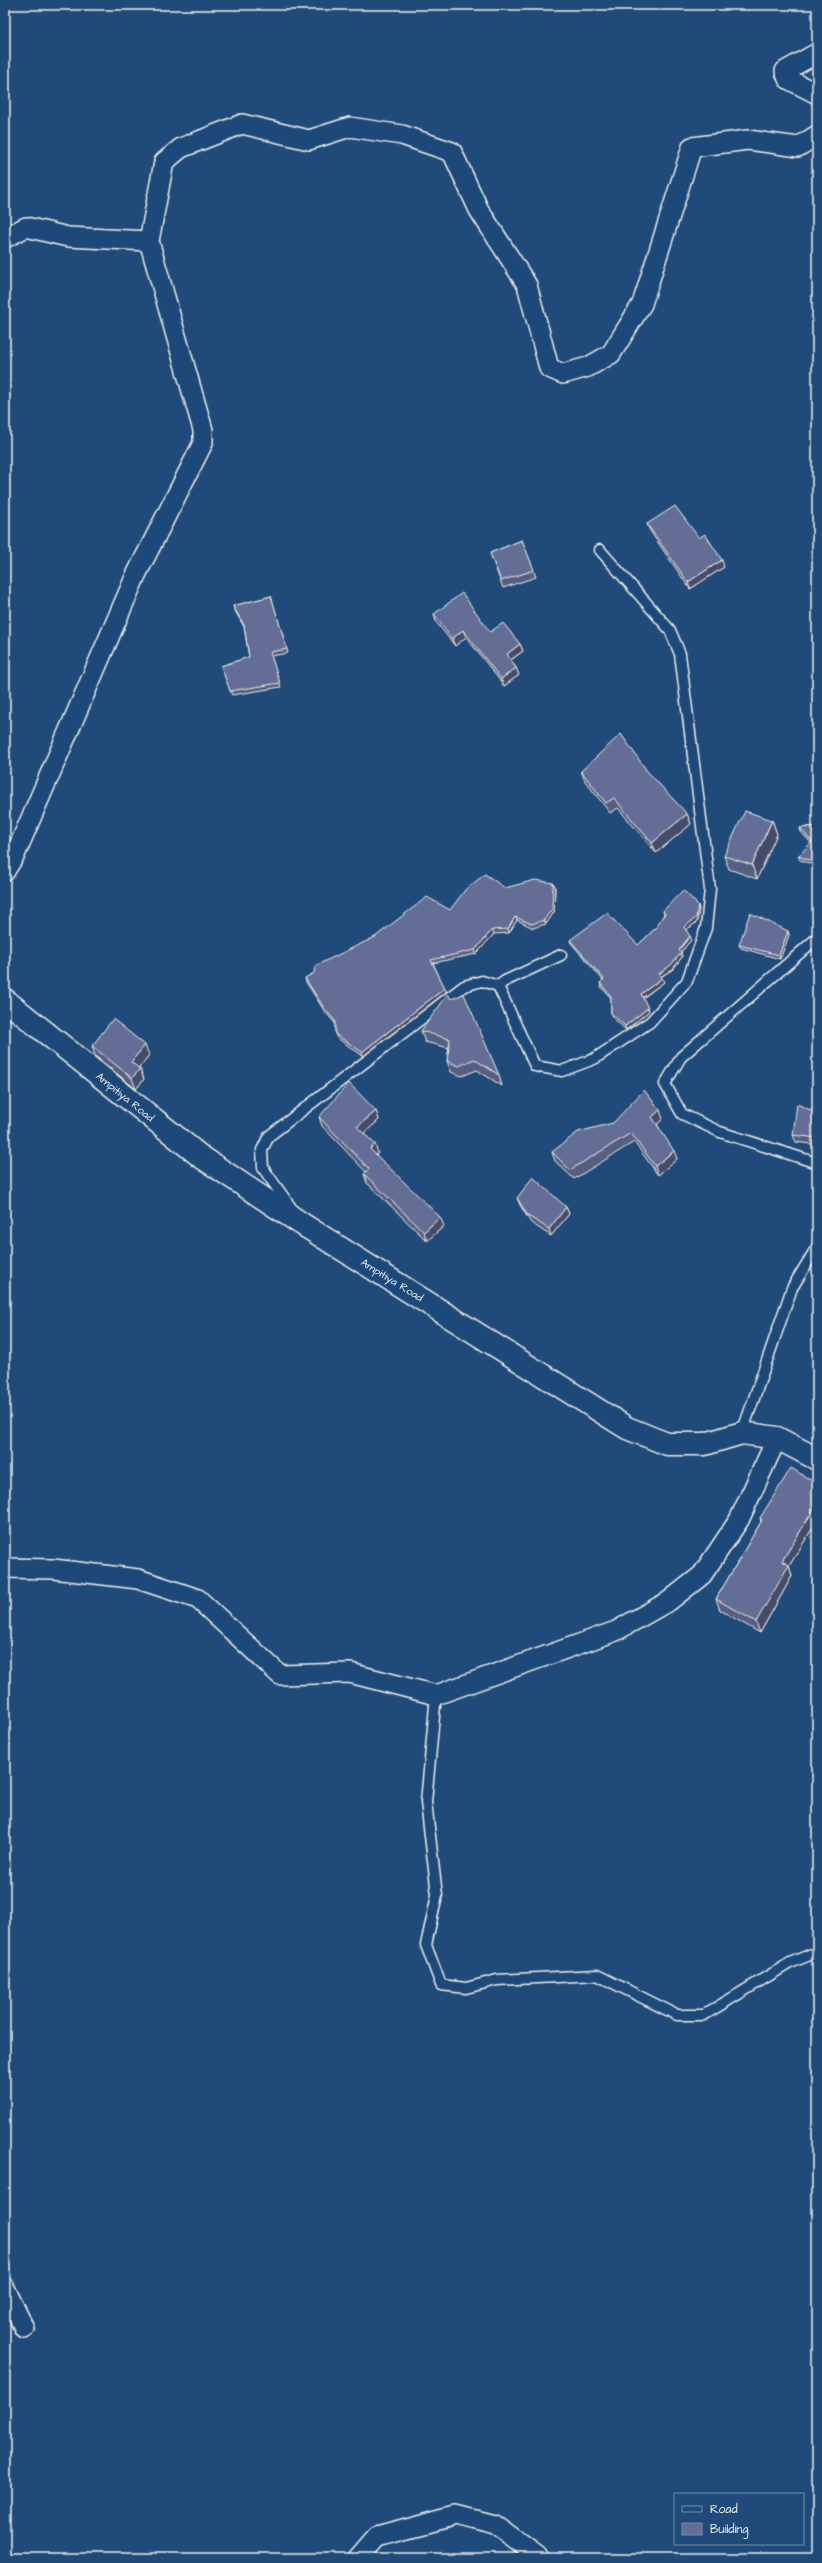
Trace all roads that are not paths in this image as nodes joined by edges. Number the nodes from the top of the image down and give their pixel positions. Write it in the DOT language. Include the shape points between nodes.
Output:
graph roads {
  1 [pos="817,54"];
  2 [pos="817,94"];
  3 [pos="817,136"];
  4 [pos="5,238"];
  5 [pos="148,241"];
  6 [pos="600,550"];
  7 [pos="5,871"];
  8 [pos="817,938"];
  9 [pos="561,955"];
  10 [pos="498,986"];
  11 [pos="5,1000"];
  12 [pos="817,1163"];
  13 [pos="302,1224"];
  14 [pos="817,1247"];
  15 [pos="742,1433"];
  16 [pos="776,1438"];
  17 [pos="817,1459"];
  18 [pos="5,1568"];
  19 [pos="436,1695"];
  20 [pos="817,1952"];
  21 [pos="5,2288"];
  22 [pos="24,2328"];
  23 [pos="358,2558"];
  24 [pos="540,2558"];
  1 -- 2 [label="street" via="785,71 788,79"];
  3 -- 5 [label="street" via="798,147 748,140 692,148 642,304 611,354 588,367 563,374 549,368 527,285 479,210 452,152 402,134 350,128 309,140 242,124 181,148 164,162"];
  4 -- 5 [label="street" via="26,227 68,237"];
  5 -- 7 [label="street" via="203,430 203,443 136,575 15,855"];
  6 -- 10 [label="lane" via="670,630 680,654 710,889 706,928 688,981 650,1022 594,1059 562,1071 535,1066"];
  8 -- 12 [label="lane" via="681,1057 665,1084 682,1114 720,1132"];
  9 -- 10 [label="lane" via="505,980"];
  10 -- 13 [label="lane" via="482,981 464,986 269,1136 262,1150 263,1168"];
  11 -- 13 [label="main road, Ampitiya Road" via="200,1156"];
  13 -- 15 [label="main road, Ampitiya Road" via="627,1428 667,1444 705,1444"];
  14 -- 15 [label="lane" via="792,1288"];
  15 -- 16 [label="main road, Ampitiya Road"];
  16 -- 17 [label="main road, Ampitiya Road"];
  16 -- 19 [label="street" via="739,1520 702,1575 669,1601 616,1631"];
  18 -- 19 [label="street" via="53,1569 138,1579 198,1599 280,1675 350,1673"];
  19 -- 20 [label="lane" via="426,1802 437,1895 426,1945 441,1985 466,1988 497,1980 597,1975 677,2015 704,2015 790,1963"];
  21 -- 22 [label="street"];
  23 -- 24 [label="street" via="377,2536 456,2515 495,2525"];
}
